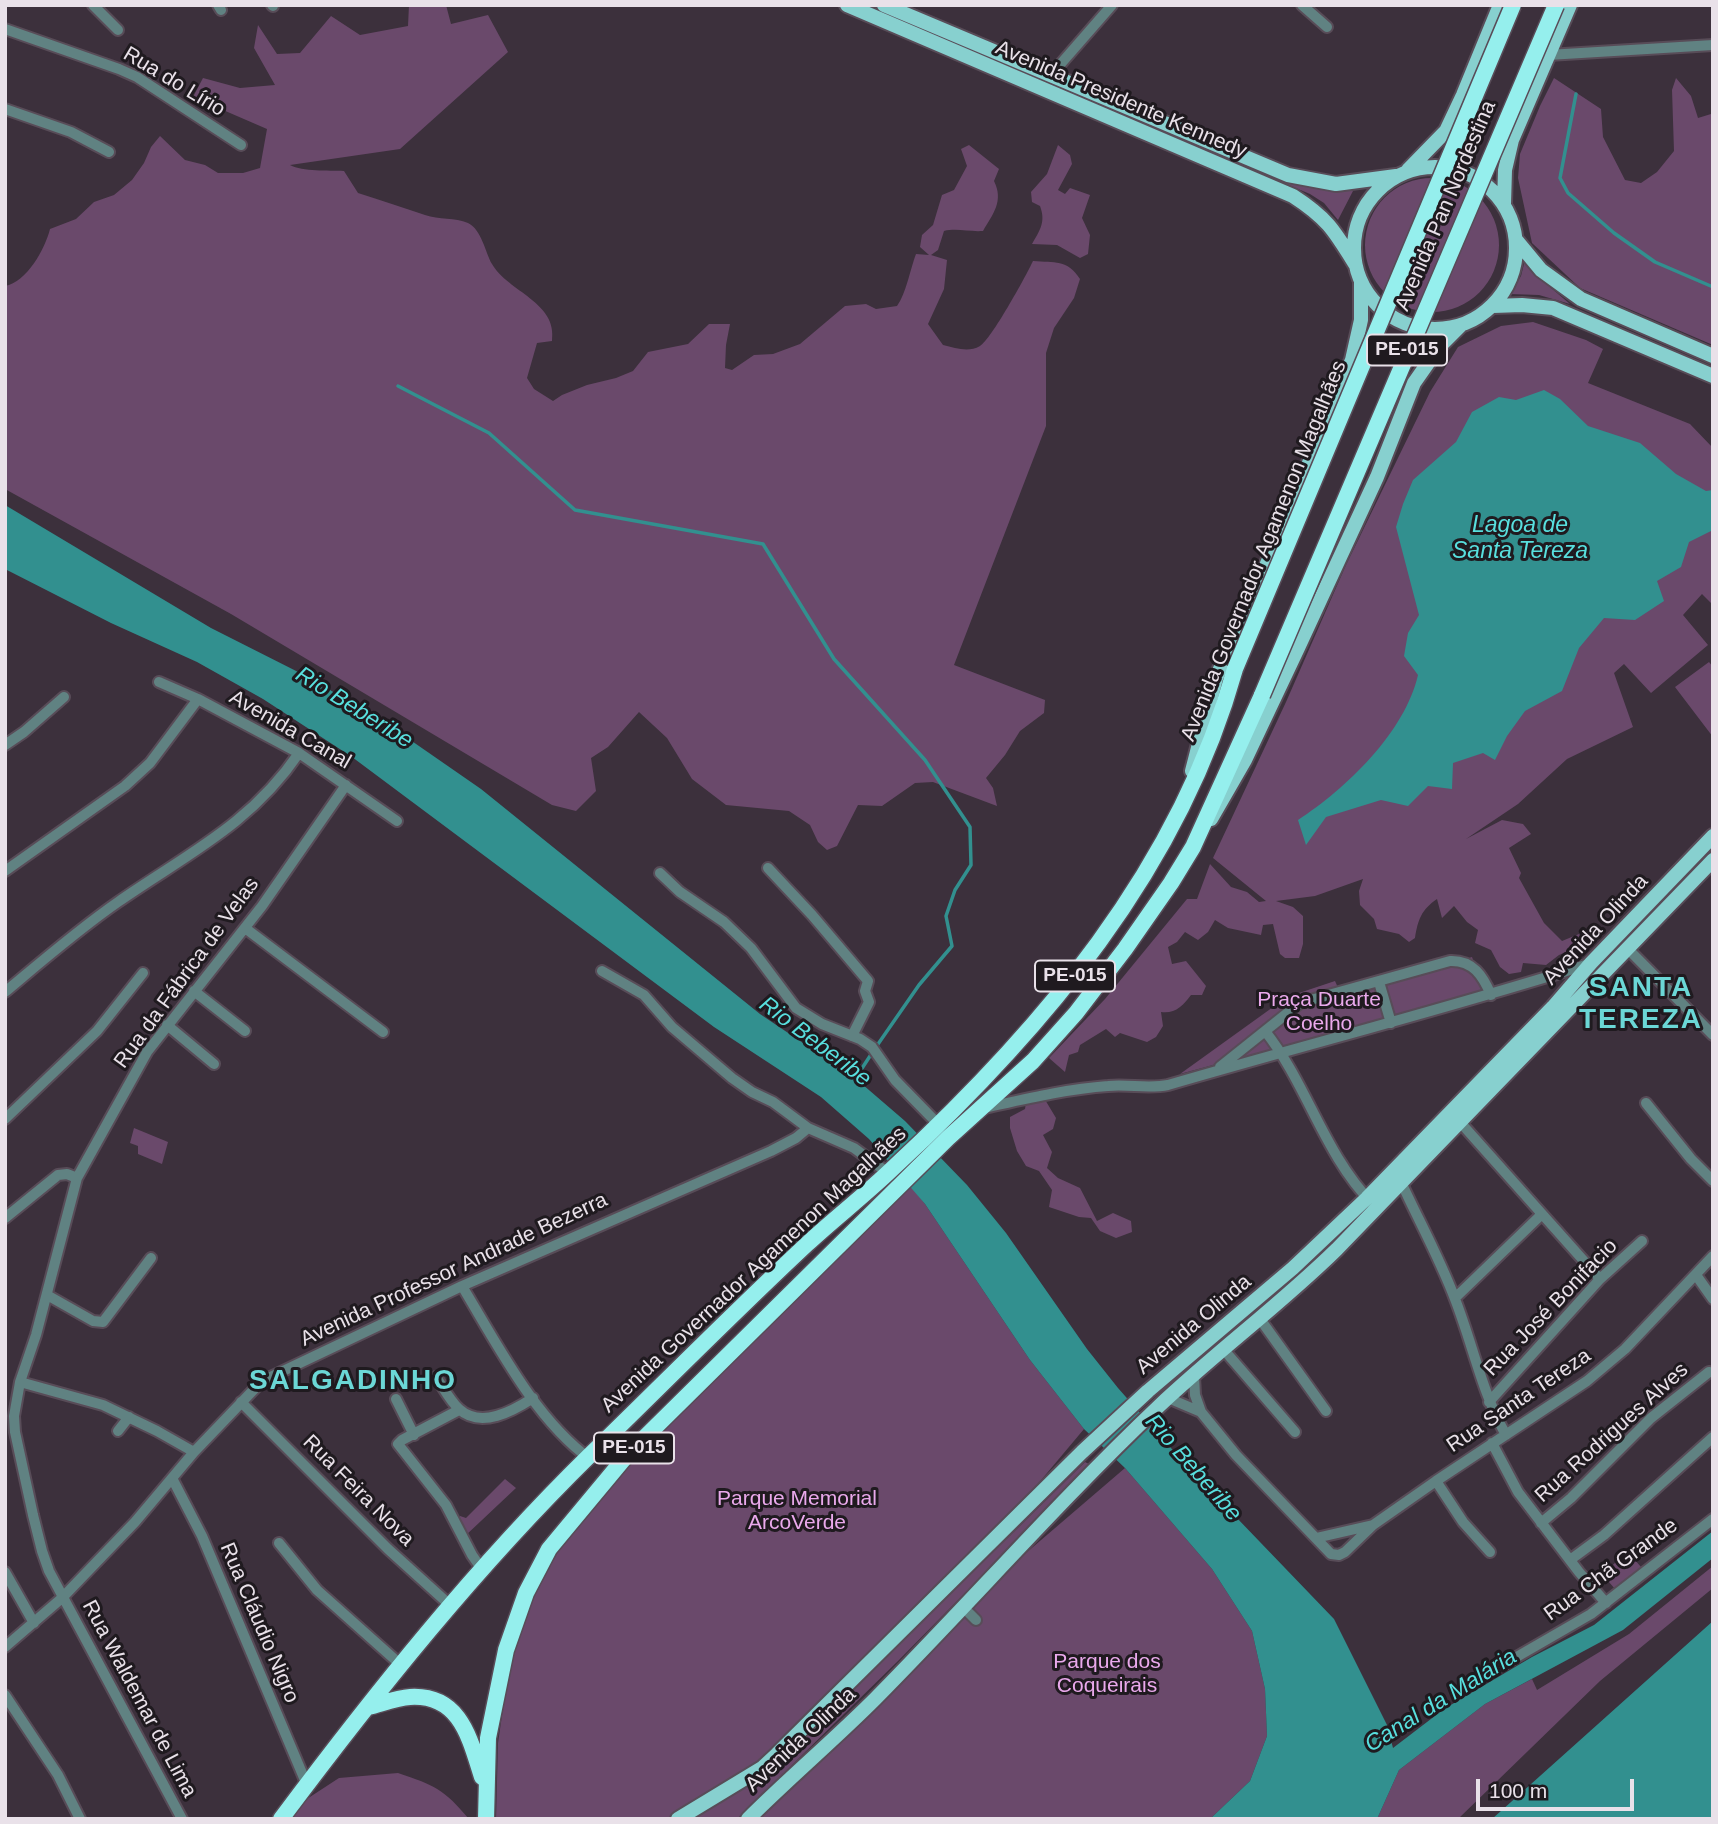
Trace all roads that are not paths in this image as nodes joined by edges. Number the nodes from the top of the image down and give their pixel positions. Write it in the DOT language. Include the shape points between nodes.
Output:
graph roads {
  1 [pos="93,5"];
  2 [pos="847,5"];
  3 [pos="884,5"];
  4 [pos="1112,5"];
  5 [pos="1303,5"];
  6 [pos="1500,5"];
  7 [pos="1513,5"];
  8 [pos="1556,5"];
  9 [pos="1570,5"];
  10 [pos="1327,27"];
  11 [pos="5,29"];
  12 [pos="118,30"];
  13 [pos="1713,45"];
  14 [pos="1549,55"];
  15 [pos="1051,75"];
  16 [pos="5,109"];
  17 [pos="241,145"];
  18 [pos="109,152"];
  19 [pos="1400,174"];
  20 [pos="1504,204"];
  21 [pos="1517,240"];
  22 [pos="1355,264"];
  23 [pos="1361,282"];
  24 [pos="1493,306"];
  25 [pos="1460,326"];
  26 [pos="1713,356"];
  27 [pos="1713,376"];
  28 [pos="159,681"];
  29 [pos="1262,695"];
  30 [pos="64,697"];
  31 [pos="198,699"];
  32 [pos="5,745"];
  33 [pos="299,753"];
  34 [pos="346,785"];
  35 [pos="1184,803"];
  36 [pos="397,821"];
  37 [pos="1713,836"];
  38 [pos="1193,847"];
  39 [pos="1713,860"];
  40 [pos="768,867"];
  41 [pos="5,871"];
  42 [pos="660,873"];
  43 [pos="245,928"];
  44 [pos="1628,949"];
  45 [pos="1591,963"];
  46 [pos="602,971"];
  47 [pos="143,973"];
  48 [pos="1379,982"];
  49 [pos="194,991"];
  50 [pos="5,992"];
  51 [pos="1491,995"];
  52 [pos="1391,1023"];
  53 [pos="167,1025"];
  54 [pos="245,1031"];
  55 [pos="1265,1031"];
  56 [pos="383,1032"];
  57 [pos="1713,1035"];
  58 [pos="852,1036"];
  59 [pos="1281,1051"];
  60 [pos="214,1064"];
  61 [pos="1215,1071"];
  62 [pos="1646,1103"];
  63 [pos="982,1108"];
  64 [pos="5,1119"];
  65 [pos="1460,1122"];
  66 [pos="937,1125"];
  67 [pos="808,1128"];
  68 [pos="890,1171"];
  69 [pos="77,1178"];
  70 [pos="1713,1181"];
  71 [pos="1401,1182"];
  72 [pos="1372,1203"];
  73 [pos="1542,1214"];
  74 [pos="5,1218"];
  75 [pos="1642,1241"];
  76 [pos="1713,1256"];
  77 [pos="151,1258"];
  78 [pos="1696,1275"];
  79 [pos="1600,1279"];
  80 [pos="462,1286"];
  81 [pos="47,1295"];
  82 [pos="1455,1298"];
  83 [pos="1713,1299"];
  84 [pos="1260,1319"];
  85 [pos="1224,1350"];
  86 [pos="1709,1372"];
  87 [pos="1194,1376"];
  88 [pos="436,1377"];
  89 [pos="20,1382"];
  90 [pos="533,1398"];
  91 [pos="396,1399"];
  92 [pos="1164,1401"];
  93 [pos="241,1402"];
  94 [pos="1489,1402"];
  95 [pos="459,1410"];
  96 [pos="1326,1411"];
  97 [pos="1201,1412"];
  98 [pos="129,1417"];
  99 [pos="118,1431"];
  100 [pos="1295,1432"];
  101 [pos="414,1435"];
  102 [pos="1506,1435"];
  103 [pos="1713,1437"];
  104 [pos="1492,1443"];
  105 [pos="194,1452"];
  106 [pos="589,1458"];
  107 [pos="172,1478"];
  108 [pos="1436,1481"];
  109 [pos="1713,1519"];
  110 [pos="1541,1523"];
  111 [pos="1373,1525"];
  112 [pos="1316,1538"];
  113 [pos="279,1543"];
  114 [pos="1490,1552"];
  115 [pos="1570,1560"];
  116 [pos="481,1568"];
  117 [pos="5,1572"];
  118 [pos="62,1598"];
  119 [pos="1606,1603"];
  120 [pos="451,1606"];
  121 [pos="963,1607"];
  122 [pos="976,1620"];
  123 [pos="34,1623"];
  124 [pos="5,1647"];
  125 [pos="401,1665"];
  126 [pos="1494,1670"];
  127 [pos="5,1695"];
  128 [pos="368,1707"];
  129 [pos="307,1784"];
  130 [pos="485,1786"];
  131 [pos="80,1819"];
  132 [pos="182,1819"];
  133 [pos="281,1819"];
  134 [pos="486,1819"];
  135 [pos="678,1819"];
  136 [pos="748,1819"];
  1 -- 12 [label="street"];
  2 -- 22 [label="main road, Avenida Presidente Kennedy" via="1293,196 1326,221"];
  3 -- 15 [label="main road, Avenida Presidente Kennedy"];
  4 -- 15 [label="street"];
  5 -- 10 [label="street"];
  6 -- 19 [label="main road, Avenida Pan Nordestina" via="1446,131"];
  7 -- 35 [label="highway, Avenida Governador Agamenon Magalhães / PE-015, bridge" via="1234,669 1222,716"];
  8 -- 29 [label="highway, Avenida Pan Nordestina / PE-015, bridge"];
  9 -- 14 [label="main road, Avenida Pan Nordestina"];
  11 -- 17 [label="street, Rua do Lírio" via="119,69"];
  13 -- 14 [label="street"];
  14 -- 20 [label="main road, Avenida Pan Nordestina" via="1512,140"];
  15 -- 19 [label="main road, Avenida Presidente Kennedy" via="1288,175 1336,184"];
  16 -- 18 [label="street" via="71,132"];
  19 -- 20 [label="main road" via="1436,167 1468,174 1482,181"];
  19 -- 22 [label="main road" via="1376,192 1361,214 1354,238"];
  20 -- 21 [label="main road"];
  21 -- 24 [label="main road" via="1512,275"];
  21 -- 26 [label="main road" via="1541,270 1581,299"];
  22 -- 23 [label="main road"];
  23 -- 25 [label="main road" via="1381,309 1402,322 1427,329"];
  23 -- 35 [label="main road, Avenida Governador Agamenon Magalhães" via="1361,320 1352,360 1216,678"];
  24 -- 25 [label="main road"];
  24 -- 27 [label="main road" via="1553,308"];
  25 -- 38 [label="main road, Avenida Governador Agamenon Magalhães" via="1414,383 1377,477 1261,727 1223,802"];
  28 -- 31 [label="street, Avenida Canal"];
  29 -- 38 [label="highway, Avenida Governador Agamenon Magalhães / PE-015"];
  30 -- 32 [label="street"];
  31 -- 33 [label="street, Avenida Canal"];
  31 -- 41 [label="street" via="150,763 125,786"];
  33 -- 34 [label="street, Avenida Canal"];
  33 -- 50 [label="street" via="280,780 237,822 80,929"];
  34 -- 36 [label="street, Avenida Canal"];
  34 -- 43 [label="street, Rua da Fábrica de Velas"];
  35 -- 66 [label="highway, Avenida Governador Agamenon Magalhães / PE-015" via="1154,861 1078,972 1020,1041"];
  37 -- 45 [label="main road, Avenida Olinda"];
  38 -- 63 [label="highway, Avenida Governador Agamenon Magalhães / PE-015" via="1083,1005 1053,1041"];
  39 -- 44 [label="main road, Avenida Olinda"];
  40 -- 58 [label="street" via="868,981 869,1002"];
  42 -- 58 [label="street" via="751,948 796,1008"];
  43 -- 49 [label="street, Rua da Fábrica de Velas"];
  43 -- 56 [label="street"];
  44 -- 57 [label="street"];
  44 -- 65 [label="main road, Avenida Olinda"];
  45 -- 51 [label="street"];
  45 -- 72 [label="main road, Avenida Olinda"];
  46 -- 67 [label="street" via="644,995 672,1027 732,1078"];
  47 -- 64 [label="street" via="97,1031"];
  48 -- 51 [label="street" via="1460,961 1483,977"];
  48 -- 52 [label="street"];
  48 -- 55 [label="street" via="1300,1003"];
  49 -- 53 [label="street, Rua da Fábrica de Velas"];
  49 -- 54 [label="street"];
  51 -- 52 [label="street"];
  52 -- 59 [label="street"];
  53 -- 60 [label="street"];
  53 -- 69 [label="street, Rua da Fábrica de Velas" via="147,1052"];
  55 -- 59 [label="street"];
  55 -- 61 [label="street"];
  58 -- 66 [label="street" via="876,1051 895,1080"];
  59 -- 61 [label="street"];
  59 -- 72 [label="street" via="1334,1152"];
  61 -- 63 [label="street" via="1161,1086 1078,1089"];
  62 -- 70 [label="street"];
  63 -- 130 [label="highway, Avenida Governador Agamenon Magalhães / PE-015" via="628,1454 549,1549 526,1593 506,1650 488,1738"];
  65 -- 71 [label="main road, Avenida Olinda"];
  65 -- 73 [label="street"];
  66 -- 68 [label="highway, Avenida Governador Agamenon Magalhães / PE-015"];
  67 -- 68 [label="street"];
  67 -- 80 [label="street, Avenida Professor Andrade Bezerra" via="771,1151"];
  68 -- 106 [label="highway, Avenida Governador Agamenon Magalhães / PE-015" via="808,1244"];
  69 -- 74 [label="street" via="58,1175"];
  69 -- 81 [label="street, Rua da Fábrica de Velas"];
  71 -- 72 [label="main road, Avenida Olinda"];
  71 -- 82 [label="street"];
  72 -- 84 [label="main road, Avenida Olinda" via="1301,1285"];
  72 -- 135 [label="main road, Avenida Olinda" via="1082,1452 762,1768"];
  73 -- 79 [label="street"];
  73 -- 82 [label="street"];
  75 -- 79 [label="street, Rua José Bonifacio"];
  76 -- 78 [label="street, Rua Santa Tereza"];
  77 -- 81 [label="street" via="103,1322"];
  78 -- 83 [label="street"];
  78 -- 102 [label="street, Rua Santa Tereza" via="1625,1349 1587,1381"];
  79 -- 94 [label="street, Rua José Bonifacio"];
  80 -- 90 [label="street"];
  80 -- 93 [label="street, Avenida Professor Andrade Bezerra" via="262,1381"];
  81 -- 89 [label="street, Rua da Fábrica de Velas"];
  82 -- 94 [label="street"];
  84 -- 85 [label="main road, Avenida Olinda"];
  84 -- 96 [label="street"];
  85 -- 87 [label="main road, Avenida Olinda"];
  85 -- 100 [label="street"];
  86 -- 110 [label="street, Rua Rodrigues Alves" via="1651,1418"];
  87 -- 92 [label="main road, Avenida Olinda"];
  87 -- 97 [label="street"];
  88 -- 95 [label="street"];
  89 -- 98 [label="street"];
  89 -- 118 [label="street, Rua da Fábrica de Velas" via="15,1432 42,1551"];
  90 -- 95 [label="street" via="506,1415 482,1417"];
  90 -- 106 [label="street"];
  91 -- 101 [label="street"];
  92 -- 97 [label="street"];
  92 -- 121 [label="main road, Avenida Olinda"];
  93 -- 105 [label="street, Avenida Professor Andrade Bezerra"];
  93 -- 120 [label="street, Rua Feira Nova"];
  94 -- 102 [label="street"];
  95 -- 101 [label="street"];
  97 -- 112 [label="street"];
  98 -- 99 [label="street"];
  98 -- 105 [label="street"];
  101 -- 116 [label="street" via="399,1446 446,1504"];
  102 -- 104 [label="street, Rua Santa Tereza"];
  103 -- 115 [label="street"];
  104 -- 108 [label="street, Rua Santa Tereza"];
  104 -- 110 [label="street"];
  105 -- 107 [label="street, Avenida Professor Andrade Bezerra"];
  106 -- 116 [label="highway, Avenida Governador Agamenon Magalhães / PE-015"];
  107 -- 118 [label="street, Avenida Professor Andrade Bezerra"];
  107 -- 129 [label="street, Rua Cláudio Nigro" via="202,1536"];
  108 -- 111 [label="street, Rua Santa Tereza"];
  108 -- 114 [label="street" via="1462,1522"];
  109 -- 119 [label="street, Rua Chã Grande"];
  110 -- 115 [label="street"];
  111 -- 112 [label="street"];
  111 -- 112 [label="street, Rua Santa Tereza" via="1339,1555 1331,1554"];
  113 -- 125 [label="street" via="317,1590"];
  115 -- 119 [label="street"];
  116 -- 120 [label="highway, Avenida Governador Agamenon Magalhães / PE-015"];
  117 -- 123 [label="street"];
  118 -- 123 [label="street, Avenida Professor Andrade Bezerra"];
  118 -- 132 [label="street, Rua Waldemar de Lima"];
  119 -- 126 [label="street, Rua Chã Grande"];
  120 -- 125 [label="highway, Avenida Governador Agamenon Magalhães / PE-015"];
  121 -- 122 [label="street"];
  121 -- 136 [label="main road, Avenida Olinda"];
  123 -- 124 [label="street, Avenida Professor Andrade Bezerra"];
  125 -- 128 [label="highway, Avenida Governador Agamenon Magalhães / PE-015"];
  127 -- 131 [label="street" via="58,1775"];
  128 -- 129 [label="highway, Avenida Governador Agamenon Magalhães / PE-015"];
  128 -- 130 [label="highway" via="410,1697 450,1709 468,1731"];
  129 -- 133 [label="highway, Avenida Governador Agamenon Magalhães / PE-015"];
  130 -- 134 [label="highway, Avenida Governador Agamenon Magalhães / PE-015"];
}
